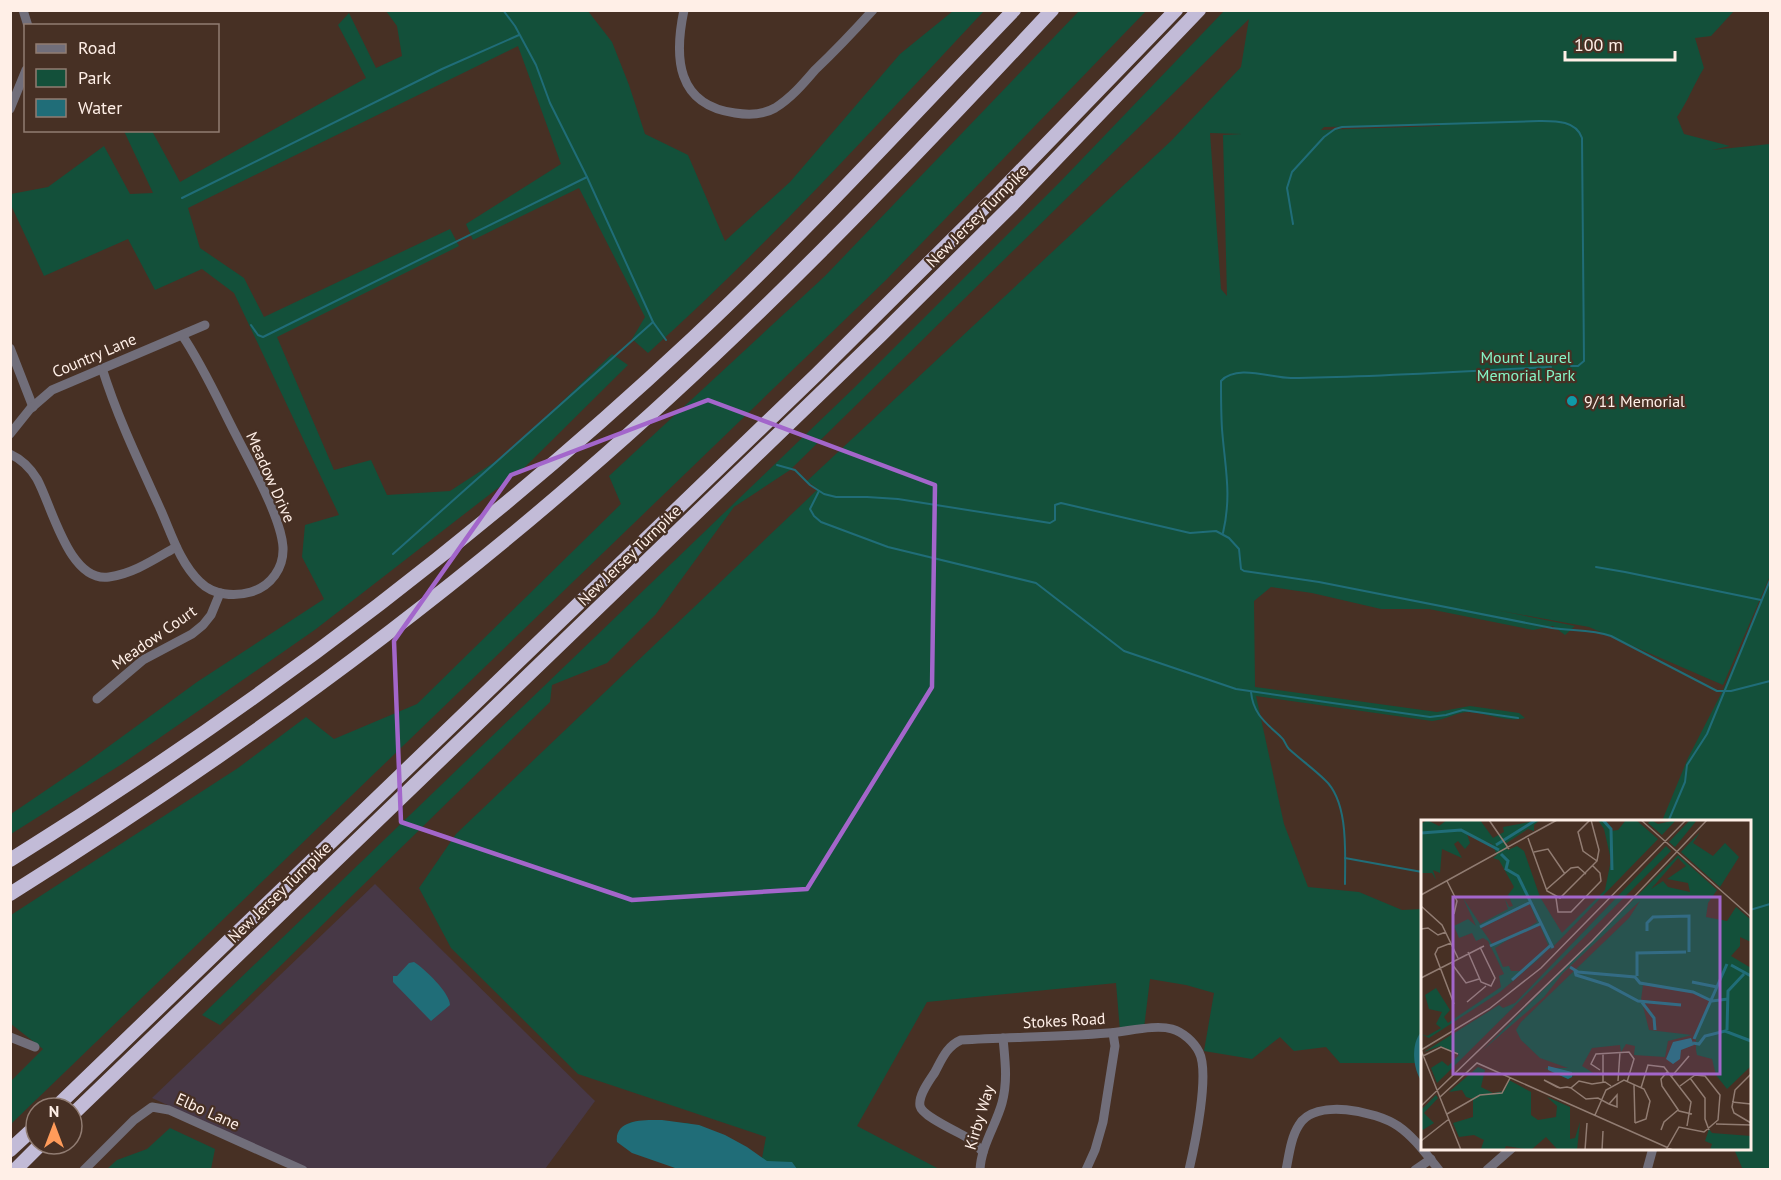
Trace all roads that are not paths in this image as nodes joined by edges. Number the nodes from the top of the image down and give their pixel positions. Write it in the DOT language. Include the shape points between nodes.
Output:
graph roads {
  1 [pos="684,10"];
  2 [pos="873,10"];
  3 [pos="1014,10"];
  4 [pos="1052,10"];
  5 [pos="1176,10"];
  6 [pos="1199,10"];
  7 [pos="24,75"];
  8 [pos="10,108"];
  9 [pos="205,325"];
  10 [pos="182,335"];
  11 [pos="10,348"];
  12 [pos="102,368"];
  13 [pos="33,407"];
  14 [pos="10,434"];
  15 [pos="10,454"];
  16 [pos="176,547"];
  17 [pos="220,593"];
  18 [pos="97,699"];
  19 [pos="10,860"];
  20 [pos="10,894"];
  21 [pos="1113,1033"];
  22 [pos="10,1037"];
  23 [pos="1003,1038"];
  24 [pos="35,1047"];
  25 [pos="67,1096"];
  26 [pos="84,1103"];
  27 [pos="24,1137"];
  28 [pos="1421,1147"];
  29 [pos="10,1150"];
  30 [pos="1423,1150"];
  31 [pos="1511,1150"];
  32 [pos="1653,1150"];
  33 [pos="983,1152"];
  34 [pos="29,1156"];
  35 [pos="1431,1159"];
  36 [pos="15,1170"];
  37 [pos="84,1170"];
  38 [pos="303,1170"];
  39 [pos="980,1170"];
  40 [pos="1086,1170"];
  41 [pos="1189,1170"];
  42 [pos="1286,1170"];
  43 [pos="1415,1170"];
  44 [pos="1439,1170"];
  45 [pos="1487,1170"];
  46 [pos="1647,1170"];
  1 -- 2 [label="street" via="678,50 685,80 699,99 712,108 744,115 769,111 789,98"];
  3 -- 19 [label="highway" via="741,292 629,397 512,498 267,689"];
  4 -- 20 [label="highway" via="795,278 658,409 546,507 399,625 241,742"];
  5 -- 25 [label="highway, New Jersey Turnpike" via="817,374"];
  6 -- 26 [label="highway, New Jersey Turnpike" via="881,335"];
  7 -- 8 [label="street"];
  9 -- 10 [label="street, Country Lane"];
  10 -- 12 [label="street, Country Lane"];
  10 -- 17 [label="street, Meadow Drive" via="201,362 253,467 283,547 281,565 266,584 246,593"];
  11 -- 13 [label="street"];
  12 -- 13 [label="street, Country Lane" via="52,390"];
  12 -- 16 [label="street" via="126,435"];
  13 -- 14 [label="street, Country Lane"];
  15 -- 16 [label="street" via="21,460 37,479 69,548 90,574 102,578 121,575"];
  16 -- 17 [label="street" via="202,584"];
  17 -- 18 [label="street, Meadow Court" via="203,625 143,660"];
  21 -- 23 [label="street, Stokes Road"];
  21 -- 40 [label="street" via="1115,1047 1103,1122"];
  21 -- 41 [label="street, Stokes Road" via="1171,1028 1191,1041 1200,1053 1204,1077"];
  22 -- 24 [label="street"];
  23 -- 33 [label="street, Kirby Way" via="1004,1095"];
  23 -- 33 [label="street, Stokes Road" via="955,1042 920,1104 923,1112"];
  27 -- 29 [label="highway"];
  28 -- 42 [label="street" via="1387,1120 1326,1109 1310,1114 1298,1126"];
  30 -- 35 [label="street"];
  31 -- 45 [label="street"];
  32 -- 46 [label="street"];
  33 -- 39 [label="street, Kirby Way"];
  34 -- 36 [label="highway"];
  35 -- 43 [label="street"];
  35 -- 44 [label="street"];
  37 -- 38 [label="street, Elbo Lane" via="152,1107 177,1113"];
}
